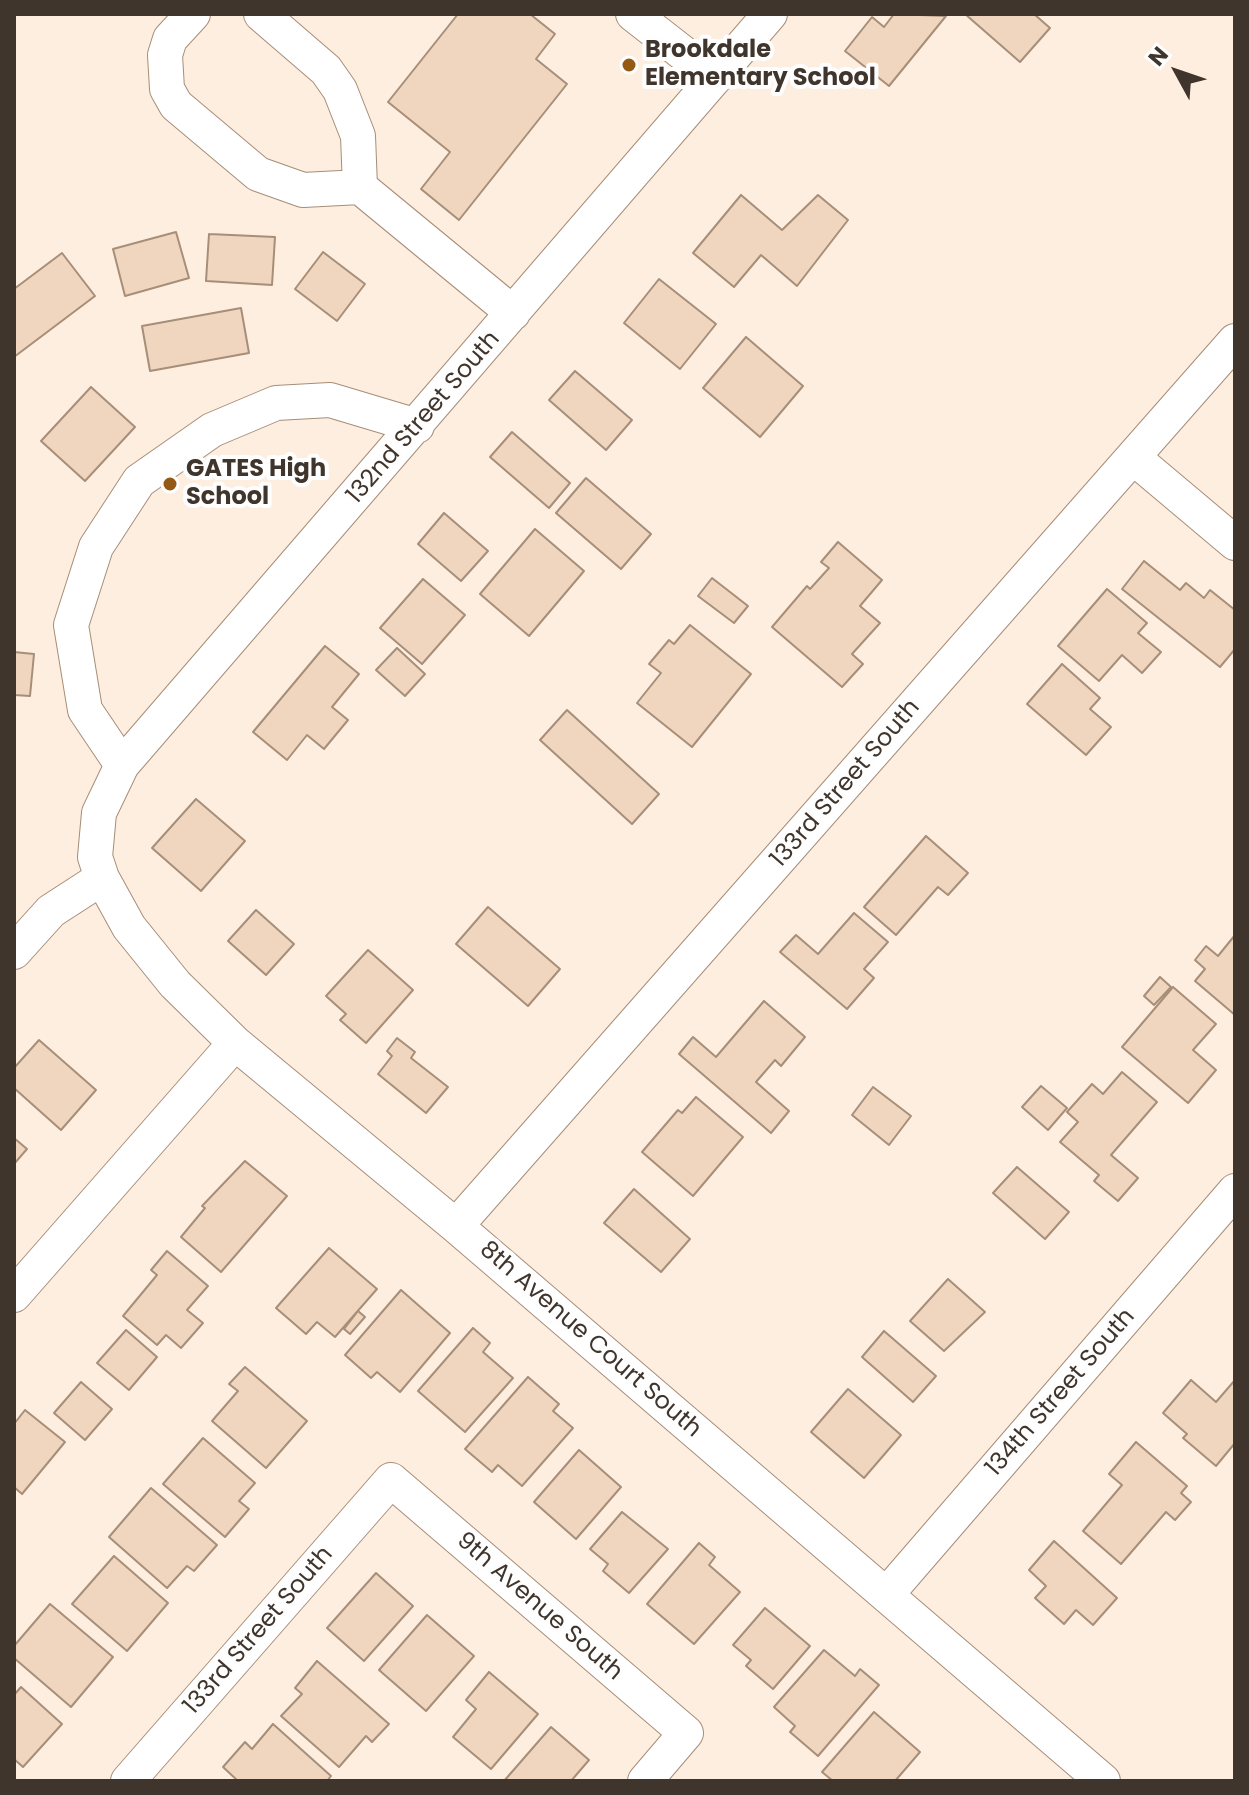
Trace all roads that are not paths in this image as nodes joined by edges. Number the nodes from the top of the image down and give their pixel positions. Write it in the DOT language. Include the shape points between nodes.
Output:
graph roads {
  1 [pos="193,14"];
  2 [pos="261,14"];
  3 [pos="633,14"];
  4 [pos="770,14"];
  5 [pos="715,78"];
  6 [pos="360,187"];
  7 [pos="513,313"];
  8 [pos="1235,341"];
  9 [pos="417,426"];
  10 [pos="1134,458"];
  11 [pos="1235,543"];
  12 [pos="122,765"];
  13 [pos="102,878"];
  14 [pos="14,952"];
  15 [pos="235,1043"];
  16 [pos="1235,1191"];
  17 [pos="456,1226"];
  18 [pos="14,1295"];
  19 [pos="391,1480"];
  20 [pos="887,1594"];
  21 [pos="128,1781"];
  22 [pos="645,1781"];
  23 [pos="1103,1781"];
  1 -- 6 [label="street" via="170,39 165,55 167,89 176,105 258,174 303,190"];
  2 -- 6 [label="street" via="326,70 340,90 358,136"];
  3 -- 5 [label="street"];
  4 -- 5 [label="street, 132nd Street South"];
  5 -- 7 [label="street, 132nd Street South"];
  6 -- 7 [label="street"];
  7 -- 9 [label="street, 132nd Street South"];
  8 -- 10 [label="street, 133rd Street South"];
  9 -- 12 [label="street, 132nd Street South"];
  9 -- 12 [label="street" via="330,400 276,403 212,430 139,481 96,547 71,625 85,710"];
  10 -- 11 [label="street"];
  10 -- 17 [label="street, 133rd Street South"];
  12 -- 13 [label="street, 132nd Street South" via="99,813 95,857"];
  13 -- 14 [label="street" via="51,911"];
  13 -- 15 [label="street, 8th Avenue Court South" via="138,939"];
  15 -- 17 [label="street, 8th Avenue Court South"];
  15 -- 18 [label="street"];
  16 -- 20 [label="street, 134th Street South"];
  17 -- 20 [label="street, 8th Avenue Court South"];
  19 -- 21 [label="street, 133rd Street South"];
  19 -- 22 [label="street, 9th Avenue South" via="686,1733"];
  20 -- 23 [label="street, 8th Avenue Court South"];
}
